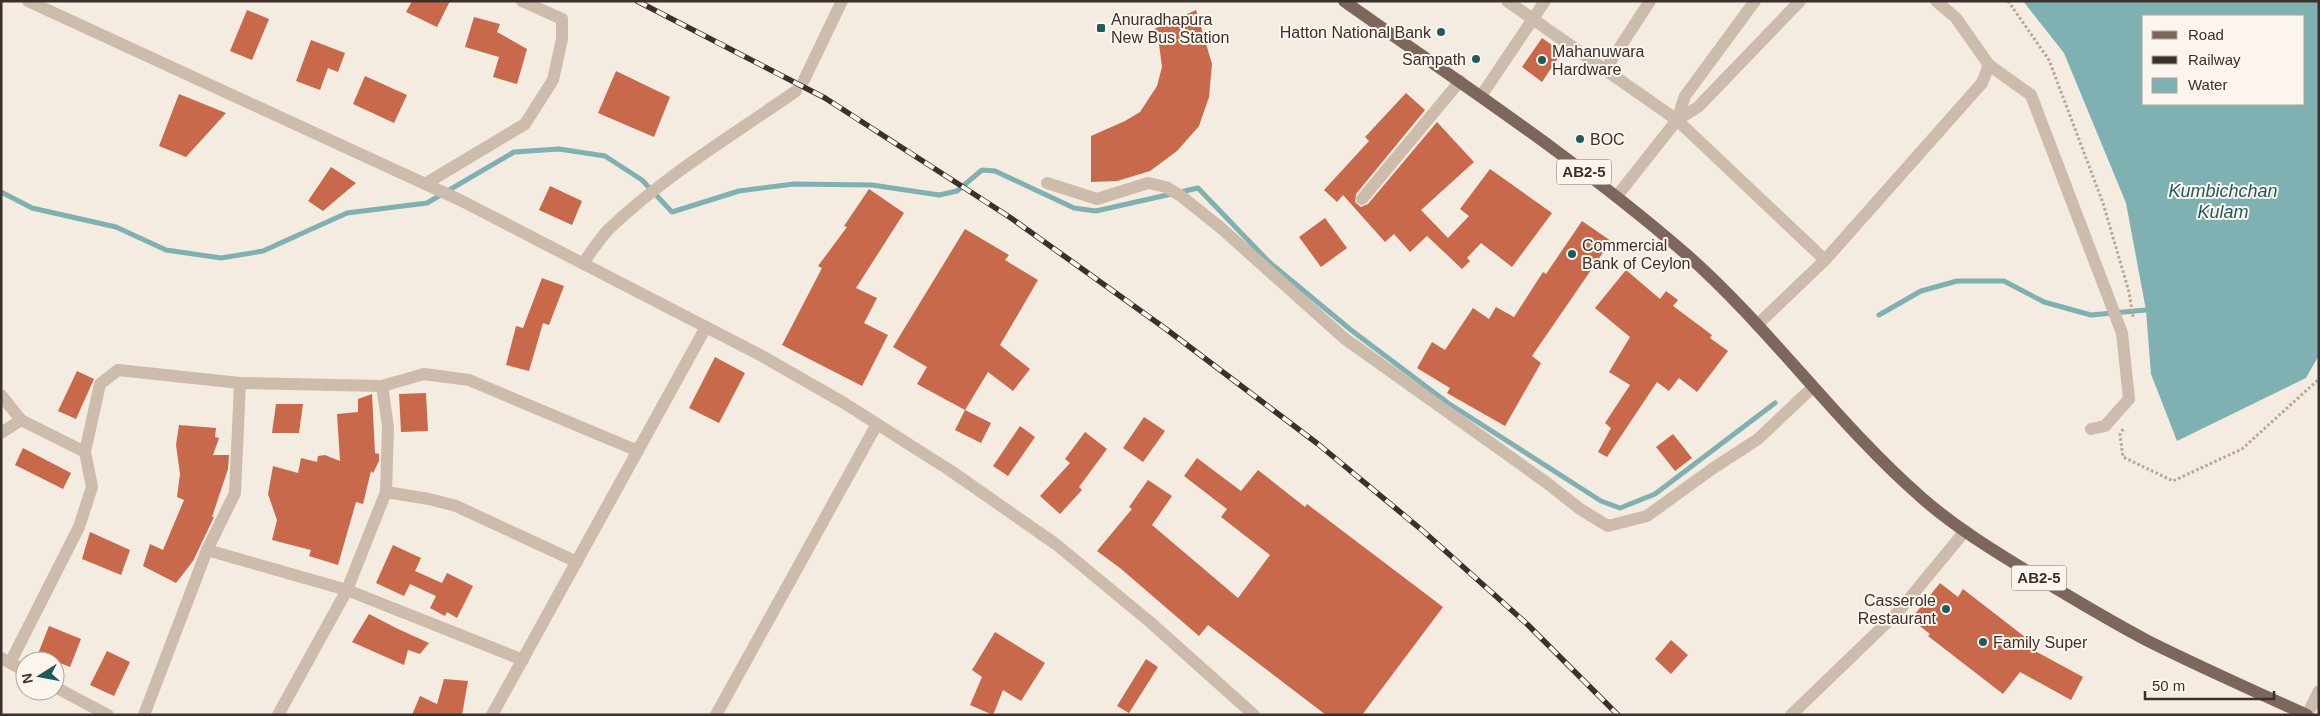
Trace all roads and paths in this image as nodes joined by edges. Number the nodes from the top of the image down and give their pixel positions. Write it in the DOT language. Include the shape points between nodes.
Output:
graph roads {
  1 [pos="28,1"];
  2 [pos="522,1"];
  3 [pos="842,1"];
  4 [pos="1344,1"];
  5 [pos="1507,1"];
  6 [pos="1545,1"];
  7 [pos="1650,1"];
  8 [pos="1755,1"];
  9 [pos="1800,1"];
  10 [pos="1936,1"];
  11 [pos="2008,1"];
  12 [pos="1533,19"];
  13 [pos="1989,65"];
  14 [pos="1605,70"];
  15 [pos="804,80"];
  16 [pos="1460,81"];
  17 [pos="796,91"];
  18 [pos="1480,96"];
  19 [pos="1677,120"];
  20 [pos="1047,184"];
  21 [pos="430,187"];
  22 [pos="1617,196"];
  23 [pos="1362,199"];
  24 [pos="1825,260"];
  25 [pos="583,263"];
  26 [pos="2133,320"];
  27 [pos="1757,325"];
  28 [pos="706,326"];
  29 [pos="2319,379"];
  30 [pos="240,383"];
  31 [pos="382,386"];
  32 [pos="1811,386"];
  33 [pos="1,395"];
  34 [pos="21,420"];
  35 [pos="876,424"];
  36 [pos="2125,427"];
  37 [pos="2090,429"];
  38 [pos="1,432"];
  39 [pos="638,451"];
  40 [pos="85,452"];
  41 [pos="386,492"];
  42 [pos="1965,531"];
  43 [pos="207,550"];
  44 [pos="577,562"];
  45 [pos="347,590"];
  46 [pos="523,660"];
  47 [pos="6,661"];
  48 [pos="2319,691"];
  49 [pos="65,692"];
  50 [pos="108,715"];
  51 [pos="144,715"];
  52 [pos="278,715"];
  53 [pos="492,715"];
  54 [pos="716,715"];
  55 [pos="1254,715"];
  56 [pos="1791,715"];
  57 [pos="2307,715"];
  1 -- 21 [label="street"];
  2 -- 21 [label="street" via="562,19 562,39 554,80 525,124"];
  3 -- 15 [label="street"];
  4 -- 16 [label="main road, AB2-5"];
  5 -- 12 [label="street"];
  6 -- 12 [label="street"];
  7 -- 14 [label="street"];
  8 -- 19 [label="street" via="1685,96"];
  9 -- 19 [label="street" via="1698,107"];
  10 -- 13 [label="street" via="1956,18"];
  11 -- 26 [label="path" via="2049,60 2103,203 2130,292"];
  12 -- 14 [label="street"];
  12 -- 18 [label="street"];
  13 -- 24 [label="street" via="1982,84"];
  13 -- 37 [label="street" via="2030,95 2122,333 2129,399 2104,426"];
  14 -- 19 [label="street"];
  16 -- 18 [label="main road, AB2-5"];
  16 -- 23 [label="street"];
  17 -- 25 [label="street" via="664,183 607,231"];
  18 -- 22 [label="main road, AB2-5"];
  19 -- 22 [label="street"];
  19 -- 24 [label="street"];
  20 -- 32 [label="street" via="1097,199 1148,183 1166,187 1181,196 1344,338 1608,526 1647,516 1758,439"];
  21 -- 25 [label="street"];
  22 -- 27 [label="main road, AB2-5" via="1689,257"];
  24 -- 27 [label="street"];
  25 -- 28 [label="street"];
  27 -- 32 [label="main road, AB2-5"];
  28 -- 35 [label="street"];
  28 -- 39 [label="street"];
  29 -- 36 [label="path" via="2242,449 2173,481 2123,457 2120,435"];
  30 -- 31 [label="street"];
  30 -- 40 [label="street" via="118,370 100,384"];
  30 -- 43 [label="street" via="235,493"];
  31 -- 39 [label="street" via="424,374 469,380"];
  31 -- 41 [label="street" via="388,427"];
  32 -- 42 [label="main road, AB2-5" via="1924,501"];
  33 -- 34 [label="street"];
  34 -- 38 [label="street"];
  34 -- 40 [label="street"];
  35 -- 54 [label="street"];
  35 -- 55 [label="street" via="951,471 1057,545"];
  39 -- 44 [label="street"];
  40 -- 47 [label="street" via="92,487 79,528"];
  41 -- 44 [label="street" via="456,506"];
  41 -- 45 [label="street"];
  42 -- 56 [label="street" via="1899,611"];
  42 -- 57 [label="main road, AB2-5" via="2148,640"];
  43 -- 45 [label="street"];
  43 -- 51 [label="street"];
  44 -- 46 [label="street"];
  45 -- 46 [label="street"];
  45 -- 52 [label="street"];
  46 -- 53 [label="street"];
  48 -- 57 [label="street"];
  49 -- 50 [label="street"];
}
